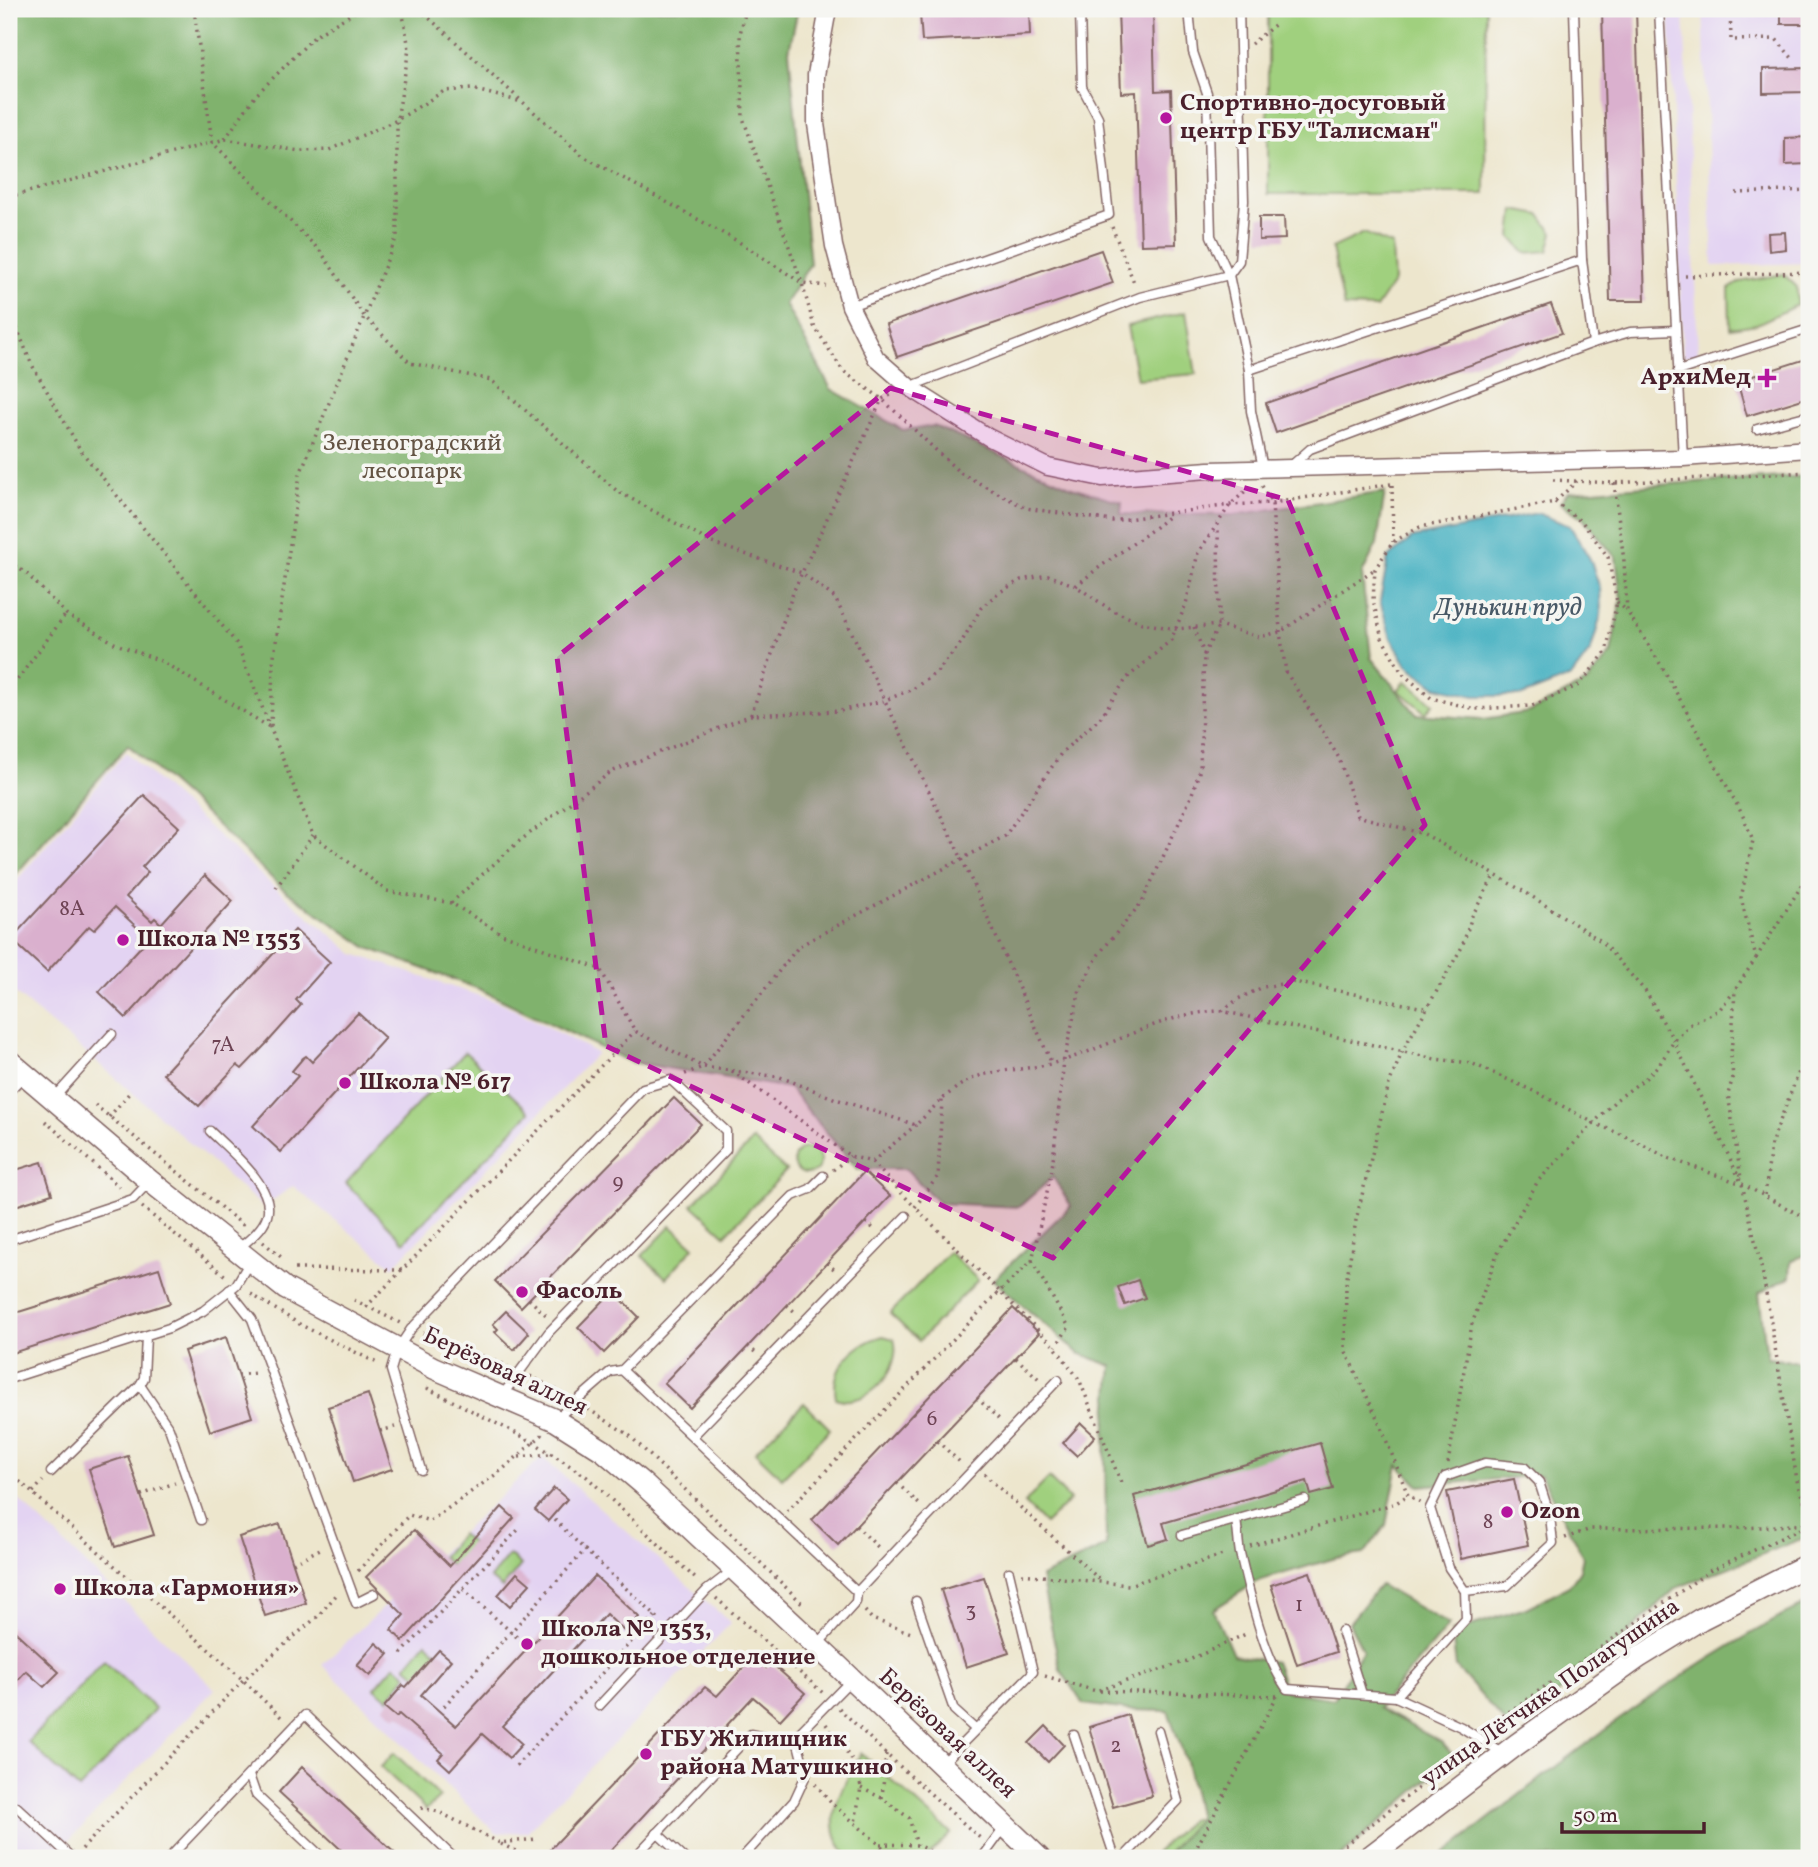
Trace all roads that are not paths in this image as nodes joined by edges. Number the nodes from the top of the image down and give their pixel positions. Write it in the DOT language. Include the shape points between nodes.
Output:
graph roads {
  1 [pos="828,9"];
  2 [pos="1080,9"];
  3 [pos="1189,9"];
  4 [pos="1239,9"];
  5 [pos="1574,9"];
  6 [pos="1659,9"];
  7 [pos="1582,260"];
  8 [pos="1229,275"];
  9 [pos="849,306"];
  10 [pos="1809,329"];
  11 [pos="1675,330"];
  12 [pos="1593,343"];
  13 [pos="1250,370"];
  14 [pos="1678,371"];
  15 [pos="909,387"];
  16 [pos="1809,415"];
  17 [pos="1757,429"];
  18 [pos="1809,449"];
  19 [pos="1684,458"];
  20 [pos="1263,468"];
  21 [pos="1289,468"];
  22 [pos="112,1034"];
  23 [pos="17,1068"];
  24 [pos="9,1091"];
  25 [pos="54,1099"];
  26 [pos="211,1132"];
  27 [pos="823,1176"];
  28 [pos="150,1181"];
  29 [pos="906,1216"];
  30 [pos="9,1240"];
  31 [pos="244,1255"];
  32 [pos="233,1288"];
  33 [pos="146,1336"];
  34 [pos="394,1360"];
  35 [pos="622,1370"];
  36 [pos="9,1379"];
  37 [pos="1058,1380"];
  38 [pos="140,1385"];
  39 [pos="501,1397"];
  40 [pos="555,1420"];
  41 [pos="693,1436"];
  42 [pos="421,1470"];
  43 [pos="51,1472"];
  44 [pos="1306,1500"];
  45 [pos="201,1520"];
  46 [pos="1236,1520"];
  47 [pos="1182,1535"];
  48 [pos="1809,1564"];
  49 [pos="733,1570"];
  50 [pos="1009,1572"];
  51 [pos="1465,1591"];
  52 [pos="374,1594"];
  53 [pos="856,1597"];
  54 [pos="916,1601"];
  55 [pos="1342,1631"];
  56 [pos="816,1646"];
  57 [pos="851,1680"];
  58 [pos="1362,1695"];
  59 [pos="1396,1697"];
  60 [pos="599,1706"];
  61 [pos="975,1729"];
  62 [pos="1158,1731"];
  63 [pos="1074,1735"];
  64 [pos="796,1736"];
  65 [pos="1516,1745"];
  66 [pos="940,1765"];
  67 [pos="249,1775"];
  68 [pos="17,1807"];
  69 [pos="1006,1825"];
  70 [pos="657,1833"];
  71 [pos="73,1858"];
  72 [pos="169,1858"];
  73 [pos="323,1858"];
  74 [pos="454,1858"];
  75 [pos="634,1858"];
  76 [pos="684,1858"];
  77 [pos="742,1858"];
  78 [pos="982,1858"];
  79 [pos="1039,1858"];
  80 [pos="1115,1858"];
  81 [pos="1123,1858"];
  82 [pos="1368,1858"];
  1 -- 9 [label="street" via="816,75 816,124 834,246"];
  2 -- 9 [label="lane" via="1082,87 1098,117 1109,215"];
  3 -- 8 [label="lane" via="1193,52 1207,93 1210,236"];
  4 -- 8 [label="lane" via="1244,201 1239,261"];
  5 -- 7 [label="lane"];
  6 -- 11 [label="lane"];
  7 -- 12 [label="lane"];
  7 -- 13 [label="lane"];
  8 -- 13 [label="lane"];
  8 -- 15 [label="lane" via="1140,297"];
  9 -- 15 [label="street" via="876,358"];
  10 -- 14 [label="lane"];
  11 -- 12 [label="lane" via="1630,332"];
  11 -- 14 [label="lane"];
  12 -- 21 [label="lane" via="1310,449"];
  13 -- 20 [label="lane" via="1251,411"];
  14 -- 19 [label="lane"];
  15 -- 20 [label="street" via="1048,467 1102,478"];
  16 -- 17 [label="lane"];
  18 -- 19 [label="street"];
  19 -- 21 [label="street"];
  20 -- 21 [label="street"];
  22 -- 25 [label="lane"];
  23 -- 24 [label="lane"];
  23 -- 25 [label="street, Берёзовая аллея"];
  25 -- 28 [label="street, Берёзовая аллея"];
  26 -- 31 [label="lane" via="257,1178 269,1203 267,1217"];
  27 -- 35 [label="lane" via="810,1189 793,1196"];
  28 -- 30 [label="lane" via="133,1199"];
  28 -- 31 [label="street, Берёзовая аллея"];
  29 -- 41 [label="lane"];
  31 -- 32 [label="lane"];
  31 -- 34 [label="street, Берёзовая аллея" via="286,1289"];
  32 -- 33 [label="lane" via="203,1311"];
  32 -- 52 [label="lane" via="252,1319 356,1603"];
  33 -- 36 [label="lane"];
  33 -- 38 [label="lane"];
  34 -- 39 [label="street, Берёзовая аллея"];
  34 -- 39 [label="lane" via="411,1329 643,1088 671,1080 726,1131 726,1150 555,1325"];
  34 -- 42 [label="lane"];
  35 -- 40 [label="lane" via="610,1372"];
  35 -- 41 [label="lane"];
  37 -- 53 [label="lane"];
  38 -- 43 [label="lane"];
  38 -- 45 [label="lane" via="169,1428"];
  39 -- 40 [label="street, Берёзовая аллея"];
  40 -- 49 [label="street, Берёзовая аллея" via="604,1451"];
  41 -- 53 [label="lane"];
  44 -- 46 [label="lane"];
  46 -- 47 [label="lane"];
  46 -- 58 [label="lane" via="1274,1671 1287,1689"];
  48 -- 65 [label="street, улица Лётчика Полагушина" via="1701,1619 1639,1657"];
  49 -- 56 [label="street, Берёзовая аллея"];
  49 -- 60 [label="lane" via="707,1590"];
  50 -- 61 [label="lane" via="1033,1672"];
  51 -- 51 [label="lane" via="1449,1568 1430,1508 1445,1477 1485,1462 1524,1467 1539,1482 1553,1543 1507,1586"];
  51 -- 59 [label="lane" via="1466,1619"];
  53 -- 56 [label="lane"];
  54 -- 61 [label="lane" via="954,1710"];
  55 -- 58 [label="lane"];
  56 -- 57 [label="street, Берёзовая аллея"];
  57 -- 64 [label="lane"];
  57 -- 66 [label="street, Берёзовая аллея"];
  58 -- 59 [label="lane"];
  59 -- 65 [label="lane" via="1498,1749"];
  61 -- 66 [label="lane"];
  62 -- 81 [label="lane" via="1178,1801"];
  63 -- 80 [label="lane"];
  64 -- 70 [label="lane" via="774,1739 751,1734"];
  64 -- 77 [label="lane" via="806,1775 794,1801"];
  65 -- 82 [label="street, улица Лётчика Полагушина"];
  66 -- 69 [label="street, Берёзовая аллея"];
  67 -- 72 [label="lane"];
  67 -- 73 [label="lane" via="256,1795"];
  67 -- 74 [label="lane" via="305,1715"];
  68 -- 71 [label="lane"];
  69 -- 78 [label="lane"];
  69 -- 79 [label="street, Берёзовая аллея"];
  70 -- 75 [label="lane"];
  70 -- 76 [label="lane"];
}
